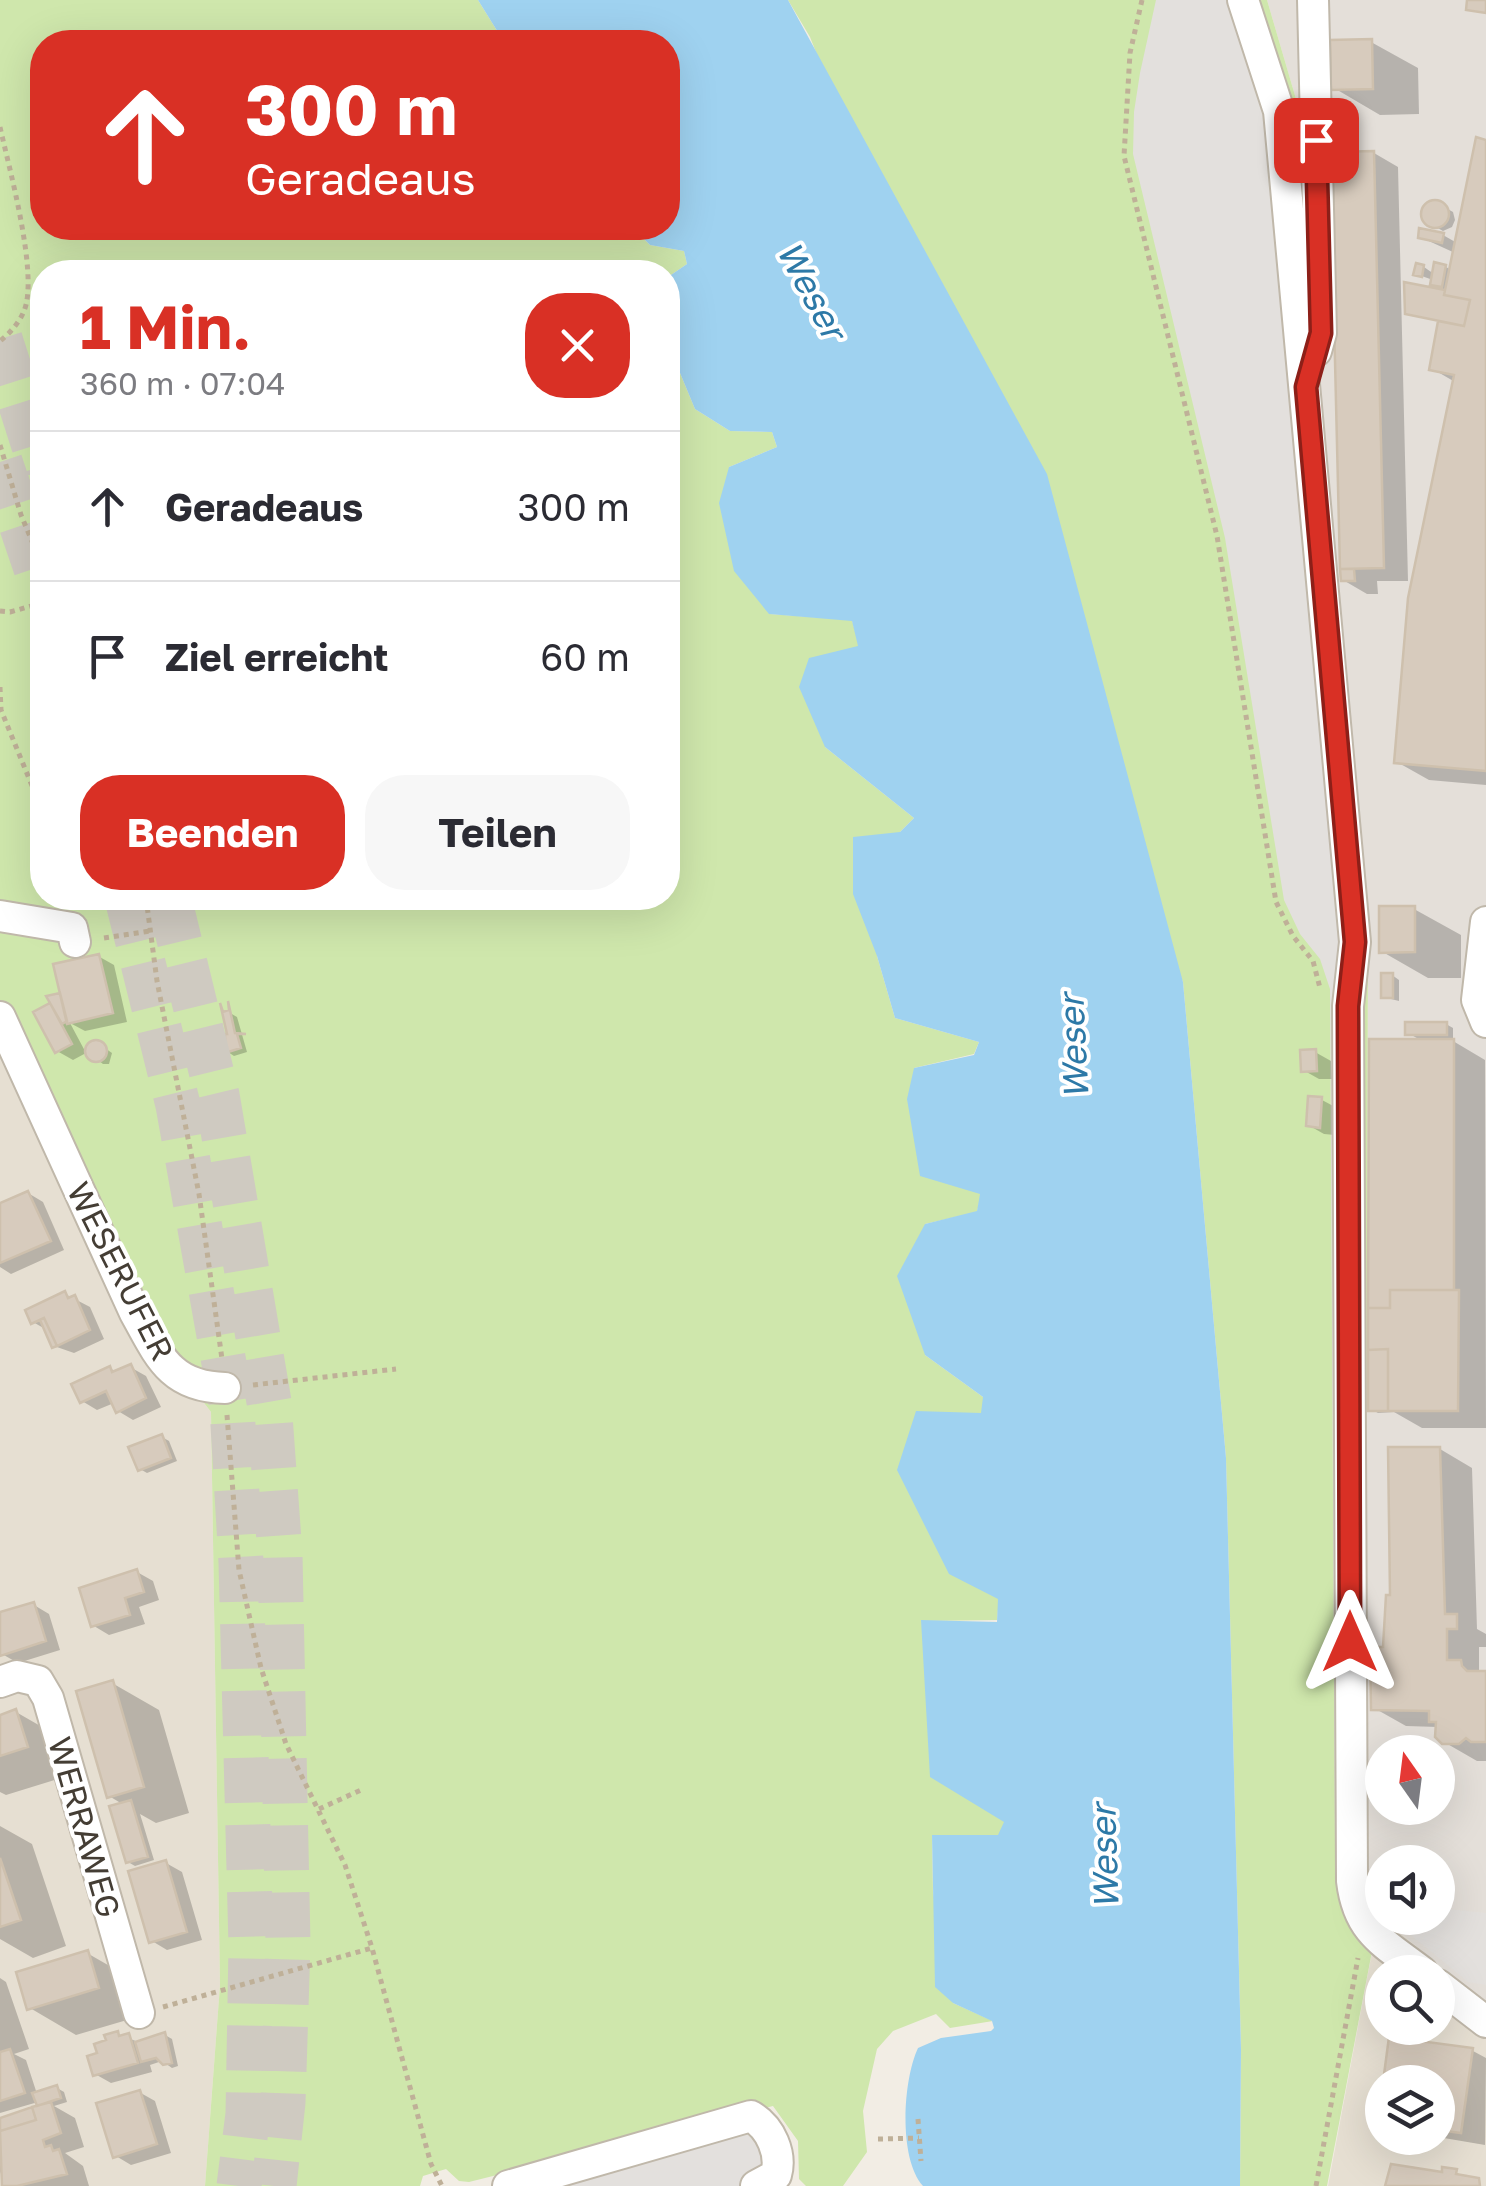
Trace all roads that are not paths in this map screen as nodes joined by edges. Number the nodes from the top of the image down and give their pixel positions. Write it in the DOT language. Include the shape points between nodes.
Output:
graph roads {
  1 [pos="1313,0"];
  2 [pos="1246,1"];
  3 [pos="1306,387"];
  4 [pos="0,916"];
  5 [pos="1486,922"];
  6 [pos="75,941"];
  7 [pos="0,1016"];
  8 [pos="1486,1022"];
  9 [pos="225,1388"];
  10 [pos="0,1682"];
  11 [pos="1400,1955"];
  12 [pos="1455,1998"];
  13 [pos="140,2013"];
  14 [pos="1486,2022"];
  15 [pos="508,2186"];
  16 [pos="756,2186"];
  1 -- 3 [label="street" via="1321,333"];
  2 -- 3 [label="street" via="1279,110"];
  3 -- 11 [label="street" via="1355,942 1348,1006 1352,1881 1367,1930"];
  4 -- 6 [label="street" via="72,928"];
  5 -- 8 [label="street" via="1477,1000"];
  7 -- 9 [label="street, WESERUFER" via="154,1348 174,1376"];
  10 -- 13 [label="street, WERRAWEG" via="17,1676 38,1681 48,1698"];
  12 -- 14 [label="street"];
  15 -- 16 [label="street" via="751,2116 768,2131 779,2164 776,2176"];
}
